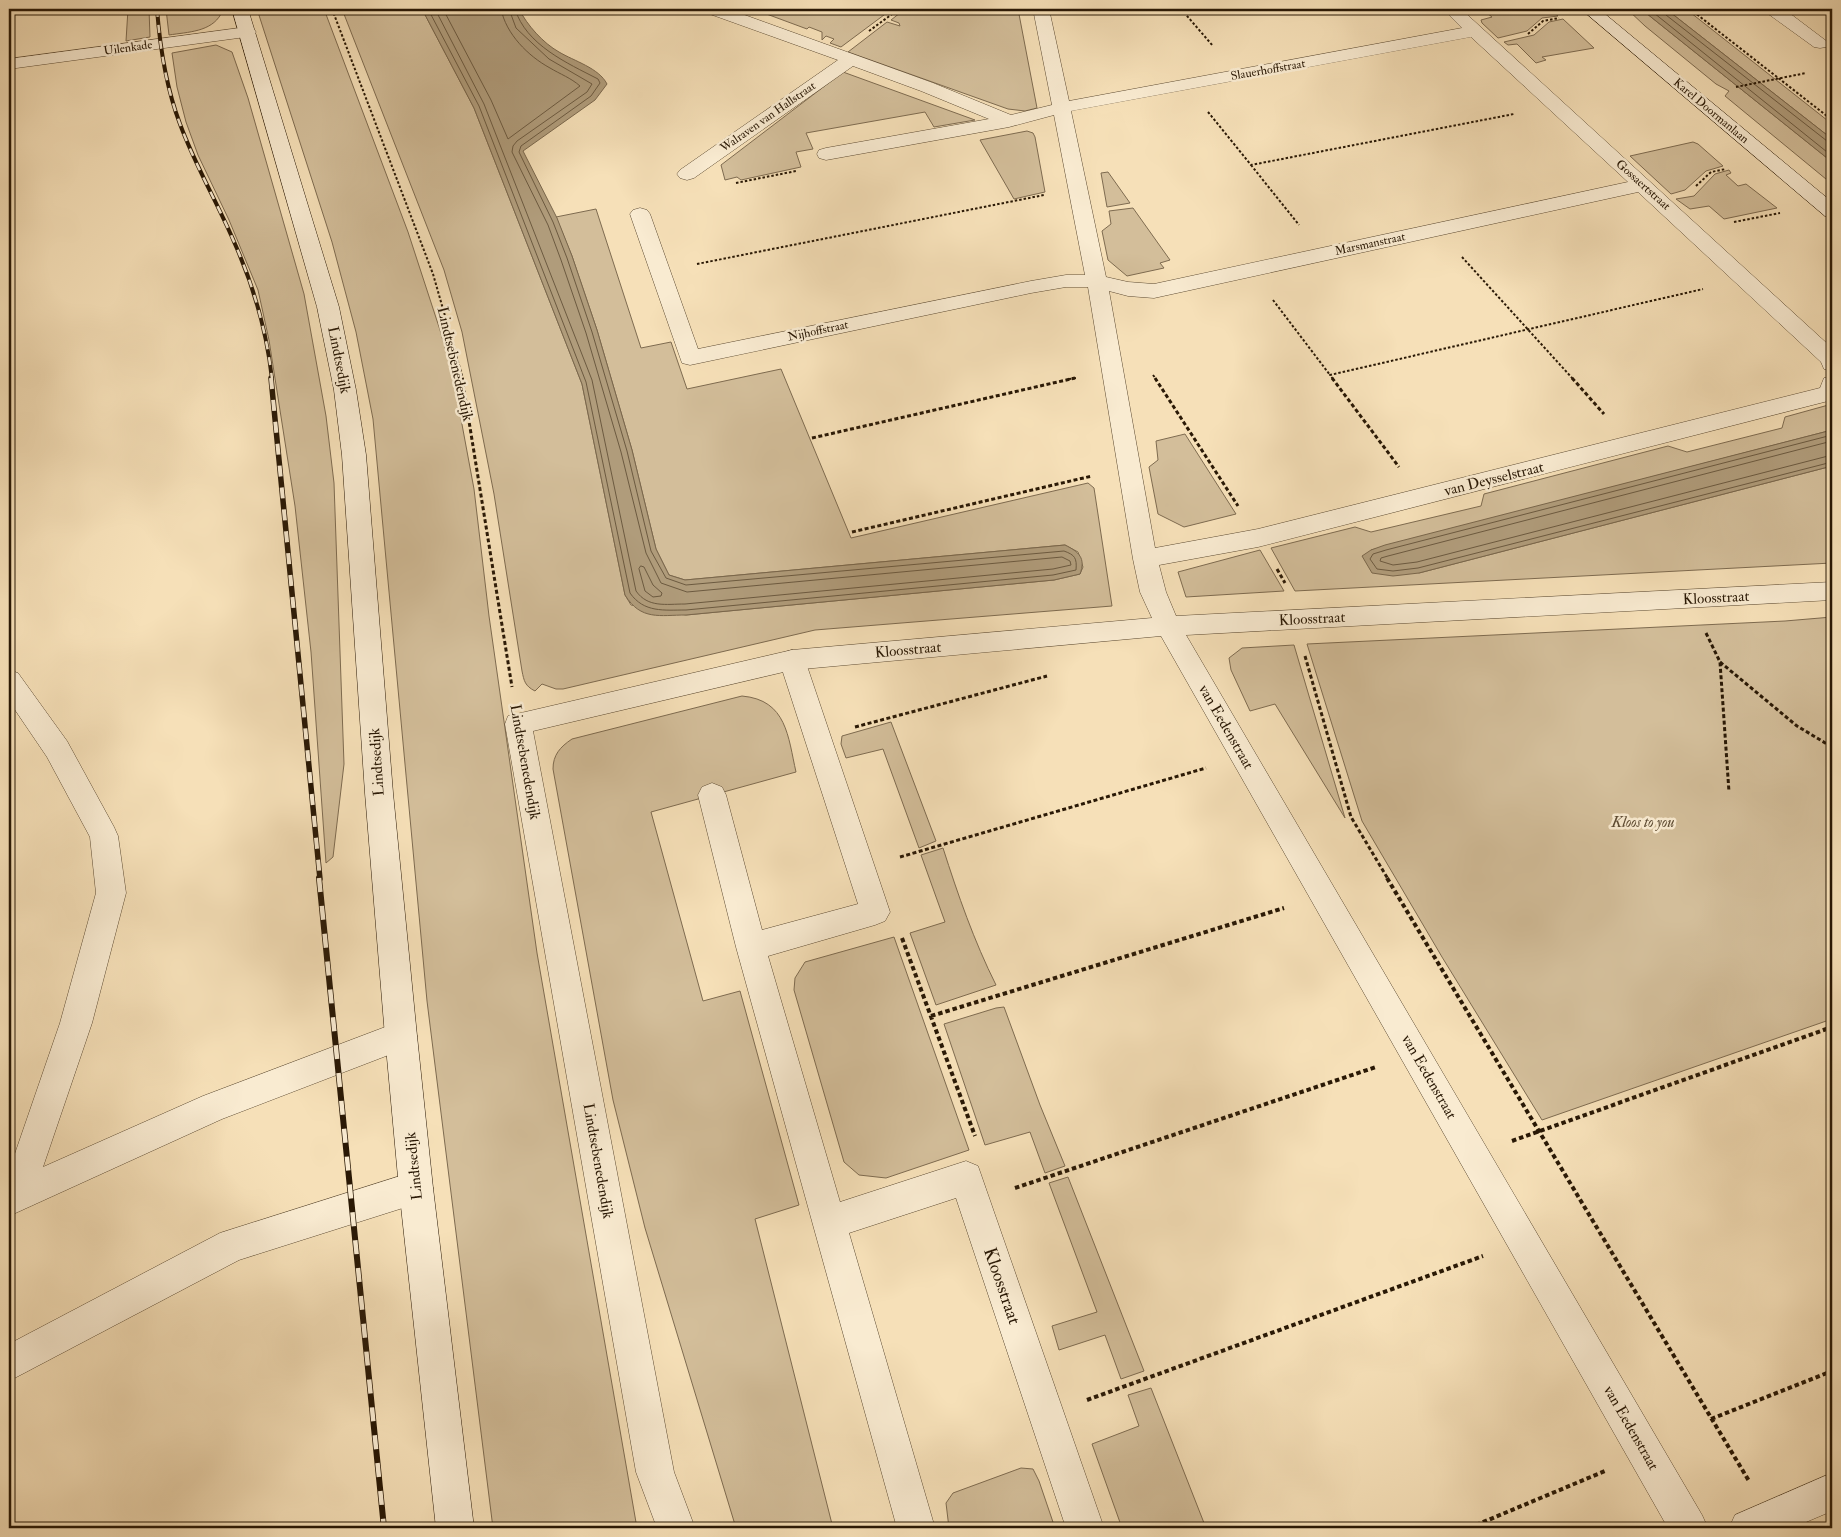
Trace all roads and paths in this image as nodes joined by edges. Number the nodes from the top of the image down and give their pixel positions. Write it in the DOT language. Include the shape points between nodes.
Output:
graph roads {
  1 [pos="332,9"];
  2 [pos="713,9"];
  3 [pos="1181,9"];
  4 [pos="1451,9"];
  5 [pos="1589,9"];
  6 [pos="1690,9"];
  7 [pos="1773,9"];
  8 [pos="1567,17"];
  9 [pos="1043,18"];
  10 [pos="243,21"];
  11 [pos="1482,37"];
  12 [pos="1820,43"];
  13 [pos="850,60"];
  14 [pos="9,64"];
  15 [pos="1238,75"];
  16 [pos="1764,81"];
  17 [pos="1186,85"];
  18 [pos="1730,88"];
  19 [pos="1557,106"];
  20 [pos="1060,108"];
  21 [pos="1832,120"];
  22 [pos="1009,121"];
  23 [pos="826,154"];
  24 [pos="1251,165"];
  25 [pos="1730,168"];
  26 [pos="687,174"];
  27 [pos="1643,185"];
  28 [pos="1658,199"];
  29 [pos="1832,212"];
  30 [pos="1780,213"];
  31 [pos="640,214"];
  32 [pos="1437,229"];
  33 [pos="1692,230"];
  34 [pos="1323,254"];
  35 [pos="1250,270"];
  36 [pos="1745,280"];
  37 [pos="1097,281"];
  38 [pos="1528,330"];
  39 [pos="1832,364"];
  40 [pos="1152,374"];
  41 [pos="1330,375"];
  42 [pos="1082,377"];
  43 [pos="1832,383"];
  44 [pos="812,438"];
  45 [pos="1631,444"];
  46 [pos="1096,475"];
  47 [pos="1422,497"];
  48 [pos="852,532"];
  49 [pos="1258,538"];
  50 [pos="1145,559"];
  51 [pos="1832,591"];
  52 [pos="1688,599"];
  53 [pos="1295,620"];
  54 [pos="1168,626"];
  55 [pos="792,660"];
  56 [pos="1720,662"];
  57 [pos="1048,675"];
  58 [pos="9,680"];
  59 [pos="518,724"];
  60 [pos="817,737"];
  61 [pos="1832,747"];
  62 [pos="1210,767"];
  63 [pos="1729,792"];
  64 [pos="712,795"];
  65 [pos="860,868"];
  66 [pos="1287,907"];
  67 [pos="875,912"];
  68 [pos="751,947"];
  69 [pos="931,1016"];
  70 [pos="1832,1027"];
  71 [pos="401,1036"];
  72 [pos="1384,1065"];
  73 [pos="1538,1132"];
  74 [pos="1473,1154"];
  75 [pos="416,1188"];
  76 [pos="970,1190"];
  77 [pos="13,1197"];
  78 [pos="830,1222"];
  79 [pos="1482,1246"];
  80 [pos="9,1362"];
  81 [pos="1832,1371"];
  82 [pos="1046,1415"];
  83 [pos="1711,1419"];
  84 [pos="1601,1462"];
  85 [pos="1606,1471"];
  86 [pos="1610,1479"];
  87 [pos="1832,1492"];
  88 [pos="1760,1523"];
  89 [pos="455,1528"];
  90 [pos="676,1528"];
  91 [pos="916,1528"];
  92 [pos="1084,1528"];
  93 [pos="1469,1528"];
  94 [pos="1689,1528"];
  1 -- 59 [label="path, Lindtsebenedendijk" via="432,274 458,362"];
  2 -- 13 [label="street"];
  3 -- 15 [label="path"];
  4 -- 11 [label="street, Gossaertstraat"];
  5 -- 29 [label="street, Karel Doormanlaan"];
  6 -- 21 [label="path"];
  7 -- 12 [label="street"];
  8 -- 11 [label="path" via="1543,21 1531,33"];
  9 -- 20 [label="street"];
  10 -- 14 [label="street, Uilenkade"];
  10 -- 71 [label="street, Lindtsedijk" via="328,307 345,390"];
  11 -- 15 [label="street, Slauerhoffstraat"];
  11 -- 19 [label="street, Gossaertstraat"];
  13 -- 22 [label="street"];
  13 -- 26 [label="street, Walraven van Hallstraat"];
  15 -- 17 [label="street, Slauerhoffstraat"];
  16 -- 18 [label="path"];
  17 -- 20 [label="street, Slauerhoffstraat"];
  17 -- 24 [label="path"];
  19 -- 24 [label="path"];
  19 -- 27 [label="street, Gossaertstraat"];
  20 -- 22 [label="street"];
  20 -- 37 [label="street"];
  22 -- 23 [label="street"];
  24 -- 34 [label="path"];
  25 -- 28 [label="path" via="1711,172 1688,193"];
  27 -- 28 [label="street, Gossaertstraat"];
  27 -- 32 [label="street, Marsmanstraat"];
  28 -- 33 [label="street, Gossaertstraat"];
  30 -- 33 [label="path"];
  31 -- 37 [label="street, Nijhoffstraat" via="690,358 1031,287"];
  32 -- 34 [label="street, Marsmanstraat"];
  32 -- 38 [label="path"];
  33 -- 36 [label="street, Gossaertstraat"];
  34 -- 35 [label="street, Marsmanstraat"];
  35 -- 37 [label="street, Marsmanstraat" via="1154,291 1128,289"];
  35 -- 41 [label="path"];
  36 -- 38 [label="path"];
  36 -- 39 [label="street, Gossaertstraat" via="1832,360"];
  37 -- 50 [label="street"];
  38 -- 41 [label="path"];
  38 -- 45 [label="path"];
  40 -- 49 [label="path"];
  41 -- 47 [label="path"];
  42 -- 44 [label="path"];
  43 -- 45 [label="street, van Deysselstraat" via="1830,393"];
  45 -- 47 [label="street, van Deysselstraat"];
  46 -- 48 [label="path"];
  47 -- 49 [label="street, van Deysselstraat"];
  49 -- 50 [label="street, van Deysselstraat"];
  49 -- 53 [label="path" via="1289,590"];
  50 -- 54 [label="street" via="1153,592"];
  51 -- 52 [label="street, Kloosstraat"];
  52 -- 53 [label="street, Kloosstraat"];
  52 -- 56 [label="path"];
  53 -- 54 [label="street, Kloosstraat"];
  53 -- 73 [label="path" via="1351,818"];
  54 -- 55 [label="street, Kloosstraat"];
  54 -- 74 [label="street, van Eedenstraat"];
  55 -- 59 [label="street, Kloosstraat"];
  55 -- 60 [label="street"];
  56 -- 61 [label="path" via="1797,726"];
  56 -- 63 [label="path"];
  57 -- 60 [label="path"];
  58 -- 77 [label="street" via="57,749 104,836 111,893 76,1023"];
  59 -- 90 [label="street, Lindtsebenedendijk" via="655,1472"];
  60 -- 65 [label="street"];
  62 -- 65 [label="path"];
  64 -- 68 [label="street"];
  65 -- 67 [label="street"];
  66 -- 69 [label="path"];
  67 -- 68 [label="street"];
  67 -- 69 [label="path" via="901,935"];
  68 -- 78 [label="street"];
  69 -- 76 [label="path" via="979,1147"];
  70 -- 73 [label="path"];
  71 -- 75 [label="street, Lindtsedijk"];
  71 -- 77 [label="street" via="214,1107"];
  72 -- 76 [label="path"];
  73 -- 74 [label="path"];
  73 -- 83 [label="path"];
  74 -- 94 [label="street, van Eedenstraat"];
  75 -- 80 [label="street" via="232,1245"];
  75 -- 89 [label="street, Lindtsedijk"];
  76 -- 78 [label="street"];
  76 -- 82 [label="street, Kloosstraat"];
  78 -- 91 [label="street"];
  79 -- 82 [label="path" via="1486,1255"];
  81 -- 83 [label="path"];
  82 -- 92 [label="street, Kloosstraat"];
  83 -- 88 [label="path"];
  84 -- 85 [label="path"];
  85 -- 86 [label="path"];
  85 -- 93 [label="path"];
  87 -- 88 [label="street"];
}
